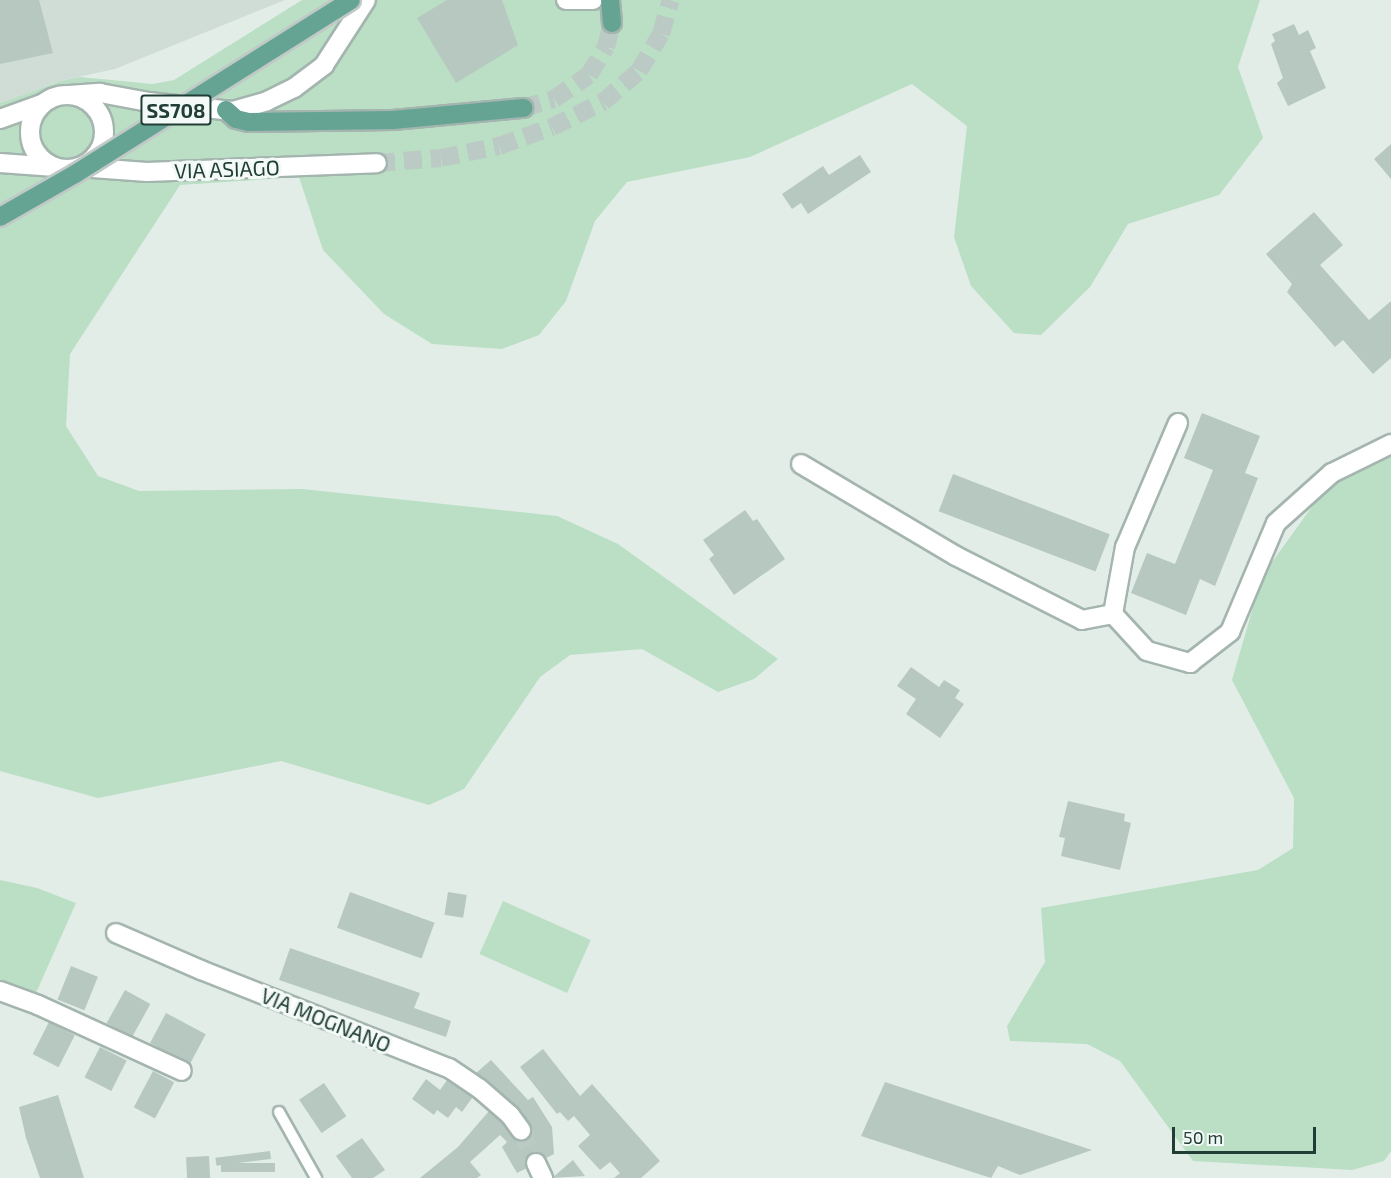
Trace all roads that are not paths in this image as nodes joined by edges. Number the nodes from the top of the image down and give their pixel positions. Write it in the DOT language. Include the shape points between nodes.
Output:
graph roads {
  1 [pos="351,0"];
  2 [pos="366,0"];
  3 [pos="566,0"];
  4 [pos="593,0"];
  5 [pos="610,0"];
  6 [pos="612,23"];
  7 [pos="69,95"];
  8 [pos="42,104"];
  9 [pos="523,108"];
  10 [pos="226,110"];
  11 [pos="0,119"];
  12 [pos="0,164"];
  13 [pos="377,164"];
  14 [pos="55,167"];
  15 [pos="77,167"];
  16 [pos="0,218"];
  17 [pos="1178,423"];
  18 [pos="1391,444"];
  19 [pos="801,464"];
  20 [pos="1113,614"];
  21 [pos="116,933"];
  22 [pos="0,991"];
  23 [pos="182,1071"];
  24 [pos="279,1112"];
  25 [pos="521,1130"];
  26 [pos="316,1178"];
  1 -- 16 [label="main road, SS708, bridge"];
  2 -- 10 [label="street, SS708" via="324,65 309,78 267,101"];
  3 -- 4 [label="street"];
  5 -- 6 [label="main road"];
  7 -- 8 [label="street, SS708" via="53,97"];
  7 -- 10 [label="street, SS708" via="100,93"];
  7 -- 15 [label="street" via="92,105 103,124 99,150"];
  8 -- 11 [label="street, SS708"];
  8 -- 14 [label="street" via="32,120 32,143 41,158"];
  9 -- 10 [label="main road, SS708" via="393,120 249,122 236,119"];
  12 -- 14 [label="street"];
  13 -- 15 [label="street, VIA ASIAGO" via="147,172"];
  14 -- 15 [label="street"];
  17 -- 20 [label="street" via="1125,547"];
  18 -- 20 [label="street" via="1332,474 1276,523 1230,632 1190,663 1147,651"];
  19 -- 20 [label="street" via="956,556 1082,620"];
  21 -- 25 [label="street, VIA MOGNANO" via="449,1068 495,1102"];
  22 -- 23 [label="street"];
  24 -- 26 [label="lane"];
}
